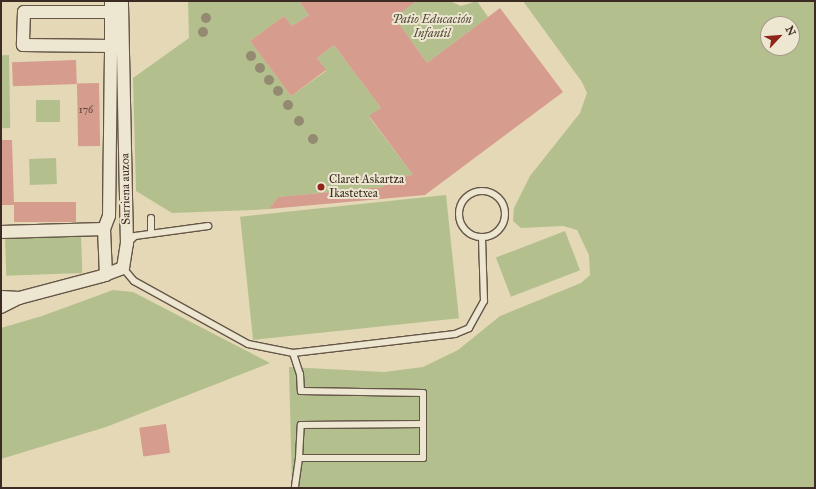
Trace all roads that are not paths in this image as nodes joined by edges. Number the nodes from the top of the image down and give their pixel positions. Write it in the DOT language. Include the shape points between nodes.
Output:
graph roads {
  1 [pos="122,1"];
  2 [pos="111,7"];
  3 [pos="111,46"];
  4 [pos="151,218"];
  5 [pos="208,226"];
  6 [pos="104,229"];
  7 [pos="1,232"];
  8 [pos="152,233"];
  9 [pos="482,237"];
  10 [pos="126,244"];
  11 [pos="123,268"];
  12 [pos="106,275"];
  13 [pos="1,297"];
  14 [pos="19,298"];
  15 [pos="1,307"];
  16 [pos="293,353"];
  17 [pos="423,424"];
  18 [pos="299,458"];
  19 [pos="295,488"];
  1 -- 10 [label="street, Sarriena auzoa"];
  2 -- 3 [label="street"];
  2 -- 3 [label="street" via="24,12 23,45"];
  3 -- 6 [label="street" via="109,216"];
  4 -- 8 [label="lane"];
  5 -- 8 [label="lane"];
  6 -- 7 [label="street"];
  6 -- 12 [label="street"];
  8 -- 10 [label="lane" via="135,236"];
  9 -- 9 [label="lane" via="496,233 501,227 505,213 504,206 495,194 480,190 466,197 461,203 458,219 467,232"];
  9 -- 16 [label="lane" via="484,301 469,328 455,334"];
  10 -- 11 [label="street, Sarriena auzoa"];
  11 -- 12 [label="street"];
  11 -- 16 [label="lane" via="134,281 248,344"];
  12 -- 14 [label="street"];
  13 -- 14 [label="street"];
  14 -- 15 [label="street"];
  16 -- 17 [label="lane" via="300,374 301,391 423,393"];
  17 -- 18 [label="lane" via="301,425"];
  17 -- 18 [label="lane" via="423,458"];
  18 -- 19 [label="lane"];
}
